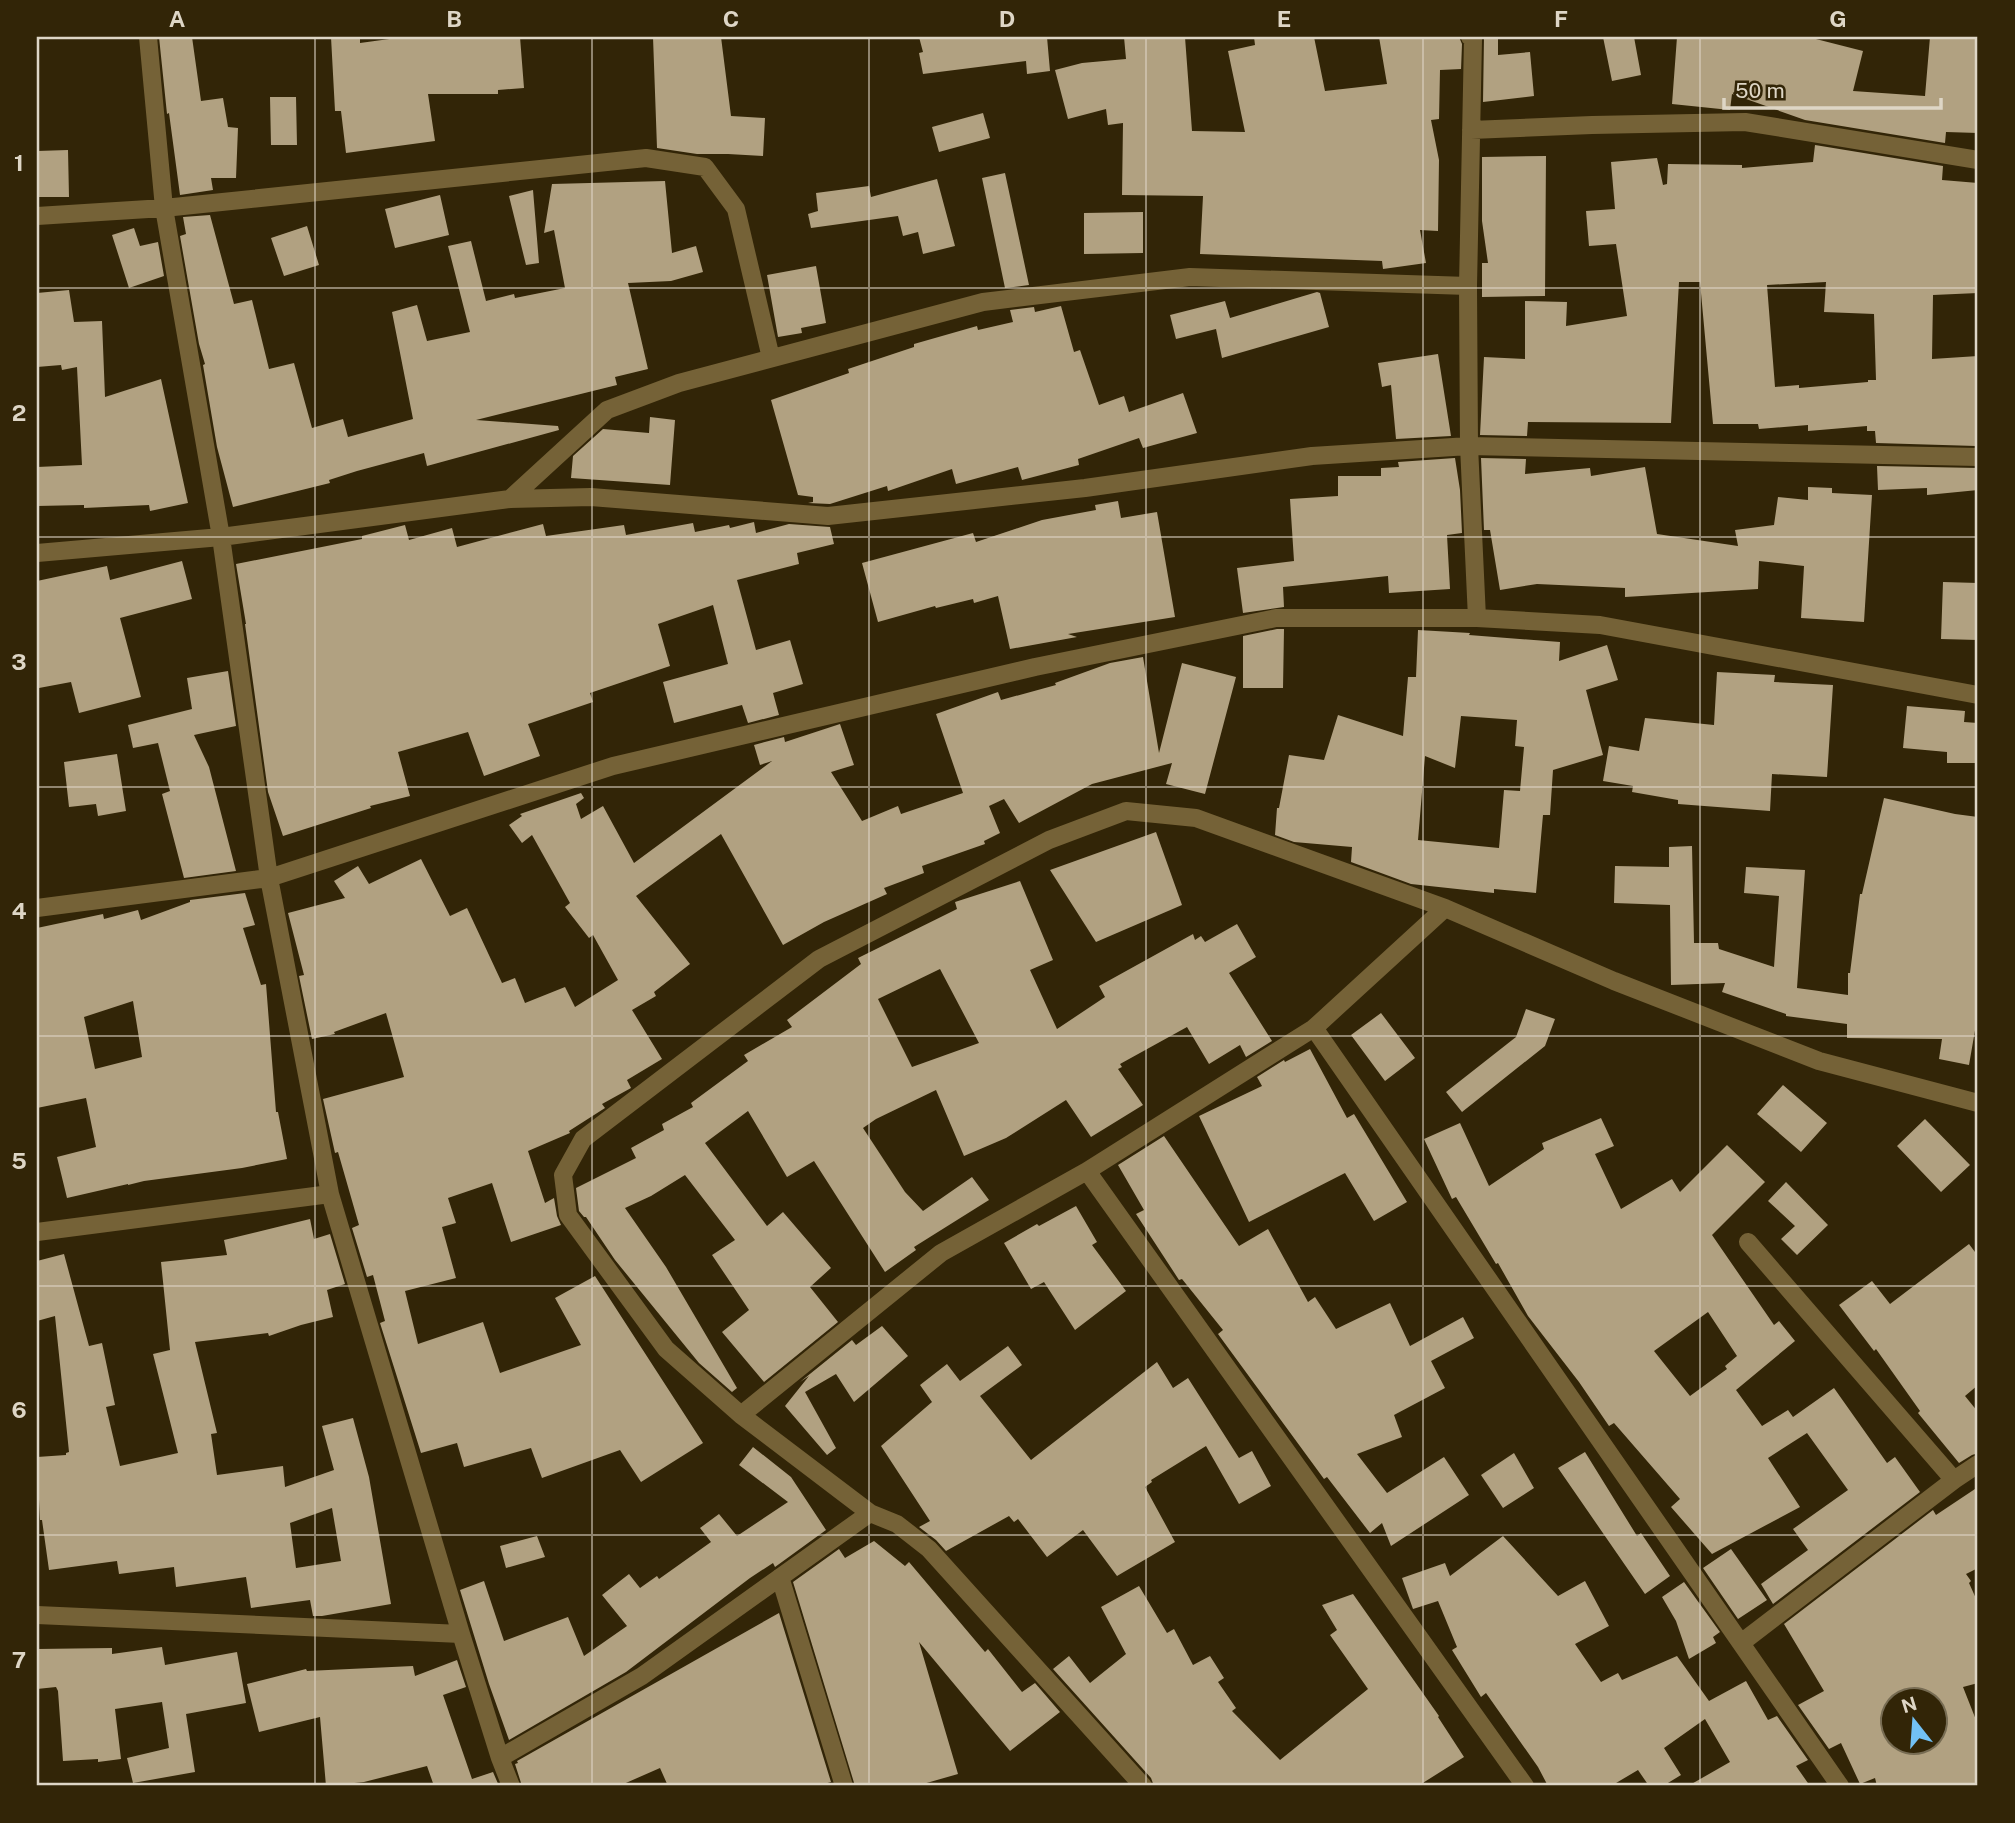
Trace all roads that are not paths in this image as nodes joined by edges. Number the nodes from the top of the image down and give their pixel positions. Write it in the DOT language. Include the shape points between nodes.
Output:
graph roads {
  1 [pos="148,37"];
  2 [pos="1470,37"];
  3 [pos="1471,130"];
  4 [pos="1978,160"];
  5 [pos="164,208"];
  6 [pos="37,216"];
  7 [pos="1468,286"];
  8 [pos="771,358"];
  9 [pos="1469,446"];
  10 [pos="1978,457"];
  11 [pos="510,499"];
  12 [pos="221,537"];
  13 [pos="37,553"];
  14 [pos="1477,618"];
  15 [pos="1978,695"];
  16 [pos="270,878"];
  17 [pos="37,908"];
  18 [pos="1444,908"];
  19 [pos="1314,1028"];
  20 [pos="1978,1103"];
  21 [pos="1087,1171"];
  22 [pos="330,1194"];
  23 [pos="37,1232"];
  24 [pos="1748,1242"];
  25 [pos="741,1415"];
  26 [pos="1978,1464"];
  27 [pos="1954,1480"];
  28 [pos="870,1513"];
  29 [pos="780,1577"];
  30 [pos="37,1615"];
  31 [pos="461,1634"];
  32 [pos="1741,1643"];
  33 [pos="500,1758"];
  34 [pos="511,1786"];
  35 [pos="844,1786"];
  36 [pos="1143,1786"];
  37 [pos="1525,1786"];
  38 [pos="1840,1786"];
  1 -- 5 [label="street"];
  2 -- 3 [label="street"];
  3 -- 4 [label="street" via="1745,122"];
  3 -- 7 [label="street"];
  5 -- 6 [label="street"];
  5 -- 8 [label="street" via="646,158 705,167 736,209"];
  5 -- 12 [label="street"];
  7 -- 8 [label="street" via="1190,277 983,302"];
  7 -- 9 [label="street"];
  8 -- 11 [label="street" via="679,383 607,410"];
  9 -- 10 [label="street"];
  9 -- 11 [label="street" via="1312,456 1086,488 828,516 591,497"];
  9 -- 14 [label="street"];
  11 -- 12 [label="street"];
  12 -- 13 [label="street"];
  12 -- 16 [label="street"];
  14 -- 15 [label="street" via="1600,625"];
  14 -- 16 [label="street" via="1276,618 1035,667 613,766"];
  16 -- 17 [label="street"];
  16 -- 22 [label="street"];
  18 -- 19 [label="street"];
  18 -- 20 [label="street" via="1819,1061"];
  18 -- 25 [label="street" via="1196,818 1126,811 1049,840 819,959 583,1139 563,1175 568,1215 666,1349"];
  19 -- 21 [label="street"];
  19 -- 32 [label="street"];
  21 -- 25 [label="street" via="941,1254"];
  21 -- 37 [label="street"];
  22 -- 23 [label="street"];
  22 -- 31 [label="street"];
  24 -- 27 [label="street"];
  25 -- 28 [label="street"];
  26 -- 27 [label="street"];
  27 -- 32 [label="street"];
  28 -- 29 [label="street"];
  28 -- 36 [label="street" via="897,1524 929,1549"];
  29 -- 33 [label="street" via="642,1676"];
  29 -- 35 [label="street"];
  30 -- 31 [label="street"];
  31 -- 33 [label="street"];
  32 -- 38 [label="street"];
  33 -- 34 [label="street"];
}
